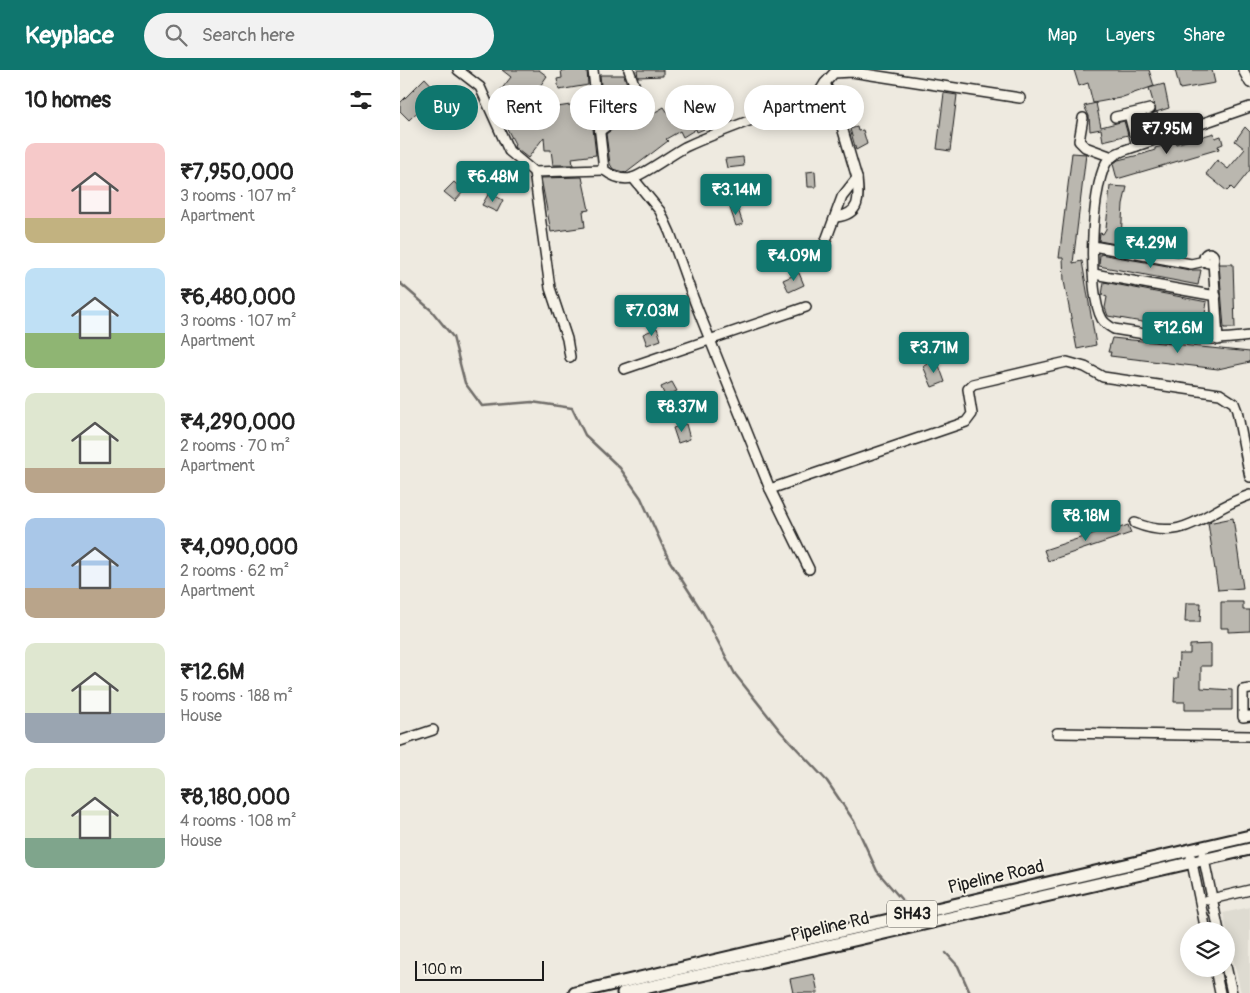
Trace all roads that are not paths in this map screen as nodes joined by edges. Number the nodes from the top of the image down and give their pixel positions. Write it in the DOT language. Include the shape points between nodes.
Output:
graph roads {
  1 [pos="458,70"];
  2 [pos="593,70"];
  3 [pos="629,70"];
  4 [pos="1243,70"];
  5 [pos="825,83"];
  6 [pos="1250,83"];
  7 [pos="1020,98"];
  8 [pos="1250,107"];
  9 [pos="1150,108"];
  10 [pos="1129,114"];
  11 [pos="1114,117"];
  12 [pos="1083,118"];
  13 [pos="600,131"];
  14 [pos="1137,146"];
  15 [pos="1112,157"];
  16 [pos="604,170"];
  17 [pos="534,172"];
  18 [pos="633,178"];
  19 [pos="857,178"];
  20 [pos="836,217"];
  21 [pos="1093,246"];
  22 [pos="822,251"];
  23 [pos="1094,274"];
  24 [pos="1216,296"];
  25 [pos="806,307"];
  26 [pos="1250,336"];
  27 [pos="710,340"];
  28 [pos="1218,340"];
  29 [pos="570,357"];
  30 [pos="624,369"];
  31 [pos="1250,477"];
  32 [pos="770,489"];
  33 [pos="1250,495"];
  34 [pos="1134,522"];
  35 [pos="810,569"];
  36 [pos="1250,689"];
  37 [pos="1250,716"];
  38 [pos="433,730"];
  39 [pos="1057,733"];
  40 [pos="1250,736"];
  41 [pos="400,741"];
  42 [pos="1250,836"];
  43 [pos="1195,848"];
  44 [pos="1250,849"];
  45 [pos="1204,860"];
  46 [pos="1192,862"];
  47 [pos="1250,890"];
  48 [pos="1250,896"];
  49 [pos="1213,901"];
  50 [pos="1200,904"];
  51 [pos="1204,922"];
  52 [pos="1217,922"];
  53 [pos="1217,977"];
  54 [pos="1228,977"];
  55 [pos="575,993"];
  56 [pos="623,993"];
  57 [pos="1220,993"];
  58 [pos="1232,993"];
  1 -- 17 [label="street" via="480,87 509,151"];
  2 -- 13 [label="street"];
  3 -- 13 [label="street" via="639,98"];
  4 -- 6 [label="street"];
  5 -- 7 [label="street" via="834,72 852,72"];
  5 -- 18 [label="street" via="811,98 687,147"];
  5 -- 19 [label="street"];
  8 -- 14 [label="street"];
  9 -- 10 [label="street"];
  10 -- 11 [label="street"];
  10 -- 14 [label="street"];
  12 -- 15 [label="street" via="1079,141 1085,147"];
  13 -- 16 [label="street"];
  14 -- 15 [label="street"];
  15 -- 21 [label="street" via="1101,176"];
  16 -- 17 [label="street"];
  16 -- 18 [label="street" via="612,176"];
  17 -- 29 [label="street" via="550,288"];
  18 -- 27 [label="street" via="660,211"];
  19 -- 20 [label="street" via="842,198"];
  19 -- 20 [label="street" via="858,204 850,213"];
  20 -- 22 [label="street"];
  21 -- 23 [label="street"];
  21 -- 24 [label="street" via="1191,264 1209,261"];
  23 -- 24 [label="street"];
  23 -- 28 [label="street" via="1098,307 1107,325 1114,329 1163,338"];
  24 -- 28 [label="street"];
  25 -- 27 [label="street"];
  26 -- 28 [label="street"];
  27 -- 30 [label="street"];
  27 -- 32 [label="street"];
  31 -- 32 [label="street" via="1237,410 1229,398 1103,377 1067,362 973,384 968,389 972,414 966,422"];
  32 -- 35 [label="street"];
  33 -- 34 [label="street" via="1222,506 1185,528 1151,529"];
  36 -- 37 [label="street" via="1243,690 1242,697 1243,717"];
  38 -- 41 [label="street"];
  39 -- 40 [label="street"];
  42 -- 43 [label="main road, Pipeline Road / SH43"];
  43 -- 45 [label="street"];
  43 -- 46 [label="street"];
  43 -- 55 [label="main road, Pipeline Road / SH43"];
  44 -- 45 [label="main road, Pipeline Rd / SH43"];
  45 -- 46 [label="main road, Pipeline Rd / SH43"];
  45 -- 49 [label="street"];
  46 -- 50 [label="street"];
  46 -- 56 [label="main road, Pipeline Rd / SH43"];
  47 -- 49 [label="street"];
  48 -- 49 [label="street"];
  49 -- 50 [label="street"];
  49 -- 52 [label="street"];
  50 -- 51 [label="street"];
  53 -- 57 [label="street"];
  54 -- 58 [label="street"];
}
